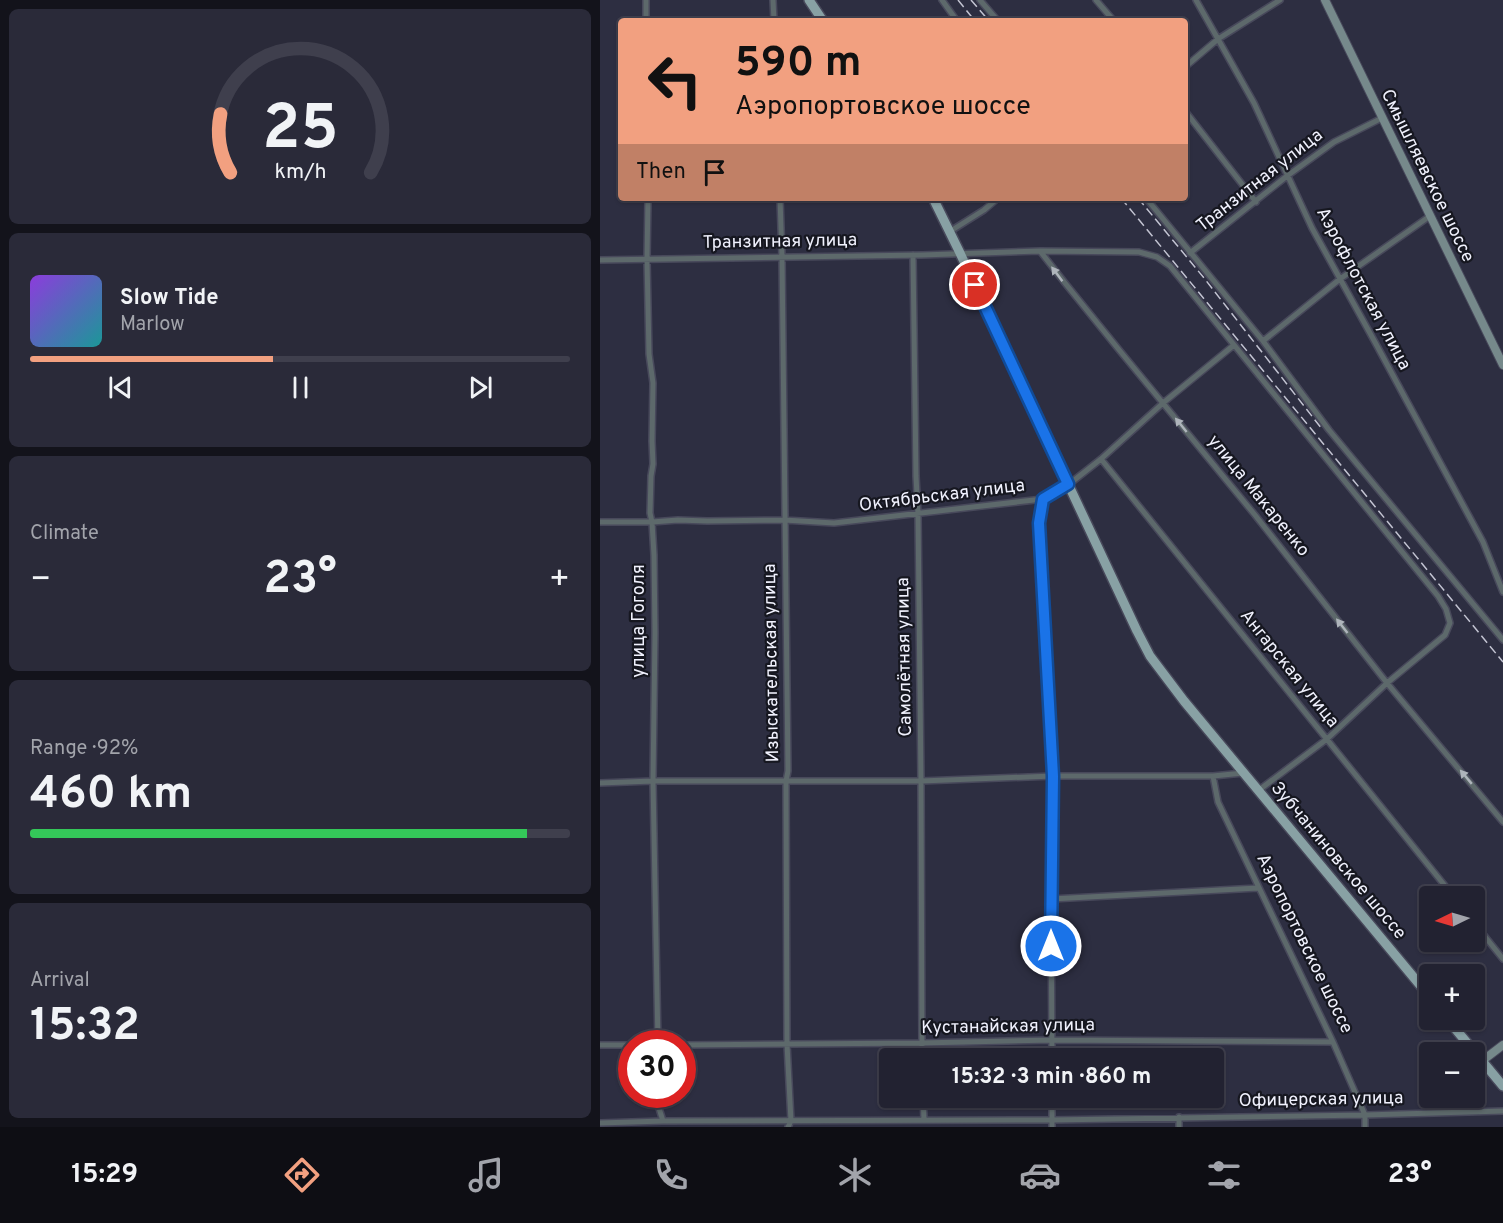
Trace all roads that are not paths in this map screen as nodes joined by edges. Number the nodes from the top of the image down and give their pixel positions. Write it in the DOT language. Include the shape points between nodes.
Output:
graph roads {
  1 [pos="646,0"];
  2 [pos="773,0"];
  3 [pos="809,0"];
  4 [pos="942,0"];
  5 [pos="980,0"];
  6 [pos="1096,0"];
  7 [pos="1196,0"];
  8 [pos="1280,0"];
  9 [pos="1324,0"];
  10 [pos="646,18"];
  11 [pos="774,18"];
  12 [pos="821,18"];
  13 [pos="955,18"];
  14 [pos="995,18"];
  15 [pos="1111,18"];
  16 [pos="1218,39"];
  17 [pos="1188,64"];
  18 [pos="1188,115"];
  19 [pos="1382,118"];
  20 [pos="1287,176"];
  21 [pos="648,201"];
  22 [pos="780,201"];
  23 [pos="934,201"];
  24 [pos="994,201"];
  25 [pos="1148,201"];
  26 [pos="1256,202"];
  27 [pos="1430,216"];
  28 [pos="949,232"];
  29 [pos="1040,250"];
  30 [pos="960,253"];
  31 [pos="1190,253"];
  32 [pos="914,255"];
  33 [pos="782,257"];
  34 [pos="600,260"];
  35 [pos="647,260"];
  36 [pos="1340,279"];
  37 [pos="1263,341"];
  38 [pos="1234,345"];
  39 [pos="1503,365"];
  40 [pos="1163,403"];
  41 [pos="1101,459"];
  42 [pos="1068,484"];
  43 [pos="1043,499"];
  44 [pos="918,514"];
  45 [pos="784,520"];
  46 [pos="600,522"];
  47 [pos="652,522"];
  48 [pos="1503,592"];
  49 [pos="1503,640"];
  50 [pos="1387,683"];
  51 [pos="1327,739"];
  52 [pos="1243,773"];
  53 [pos="1053,776"];
  54 [pos="1213,776"];
  55 [pos="653,781"];
  56 [pos="786,781"];
  57 [pos="921,781"];
  58 [pos="600,783"];
  59 [pos="1258,790"];
  60 [pos="1503,822"];
  61 [pos="1445,886"];
  62 [pos="1258,888"];
  63 [pos="1051,898"];
  64 [pos="1485,937"];
  65 [pos="1503,959"];
  66 [pos="1419,984"];
  67 [pos="658,1030"];
  68 [pos="1456,1030"];
  69 [pos="1052,1040"];
  70 [pos="1333,1042"];
  71 [pos="1466,1042"];
  72 [pos="921,1043"];
  73 [pos="787,1044"];
  74 [pos="696,1045"];
  75 [pos="1503,1045"];
  76 [pos="600,1046"];
  77 [pos="618,1046"];
  78 [pos="921,1048"];
  79 [pos="1052,1048"];
  80 [pos="1485,1059"];
  81 [pos="1485,1065"];
  82 [pos="1503,1086"];
  83 [pos="659,1108"];
  84 [pos="923,1108"];
  85 [pos="1052,1108"];
  86 [pos="1503,1111"];
  87 [pos="1365,1115"];
  88 [pos="1179,1117"];
  89 [pos="886,1119"];
  90 [pos="924,1119"];
  91 [pos="1052,1120"];
  92 [pos="663,1121"];
  93 [pos="600,1124"];
  94 [pos="790,1124"];
  95 [pos="886,1127"];
  96 [pos="1052,1127"];
  97 [pos="1179,1127"];
  98 [pos="1365,1127"];
  1 -- 10 [label="street"];
  2 -- 11 [label="street"];
  3 -- 12 [label="main road"];
  4 -- 13 [label="street"];
  5 -- 14 [label="street"];
  6 -- 15 [label="street"];
  7 -- 16 [label="street, Аэрофлотская улица"];
  8 -- 16 [label="street"];
  9 -- 19 [label="street, Смышляевское шоссе"];
  16 -- 17 [label="street"];
  16 -- 20 [label="street, Аэрофлотская улица" via="1254,103"];
  18 -- 26 [label="street"];
  19 -- 20 [label="street, Транзитная улица" via="1334,141"];
  19 -- 27 [label="street, Смышляевское шоссе"];
  20 -- 26 [label="street, Транзитная улица"];
  20 -- 36 [label="street, Аэрофлотская улица"];
  21 -- 35 [label="street, улица Гоголя"];
  22 -- 33 [label="street, Изыскательская улица"];
  23 -- 28 [label="main road"];
  24 -- 28 [label="street"];
  25 -- 31 [label="street"];
  26 -- 31 [label="street, Транзитная улица"];
  27 -- 36 [label="street"];
  27 -- 39 [label="street, Смышляевское шоссе"];
  28 -- 30 [label="main road"];
  29 -- 30 [label="street"];
  29 -- 38 [label="street" via="1139,252 1157,257 1170,266"];
  40 -- 29 [label="street, улица Макаренко, one-way"];
  30 -- 32 [label="street, Транзитная улица"];
  30 -- 42 [label="main road"];
  31 -- 37 [label="street"];
  32 -- 33 [label="street, Транзитная улица"];
  32 -- 44 [label="street, Самолётная улица"];
  33 -- 35 [label="street, Транзитная улица"];
  33 -- 45 [label="street, Изыскательская улица"];
  34 -- 35 [label="street, Транзитная улица"];
  35 -- 47 [label="street, улица Гоголя" via="653,383"];
  36 -- 37 [label="street"];
  36 -- 48 [label="street, Аэрофлотская улица" via="1483,542"];
  37 -- 49 [label="street" via="1329,430"];
  38 -- 40 [label="street, Октябрьская улица"];
  38 -- 50 [label="street" via="1446,609 1450,623 1445,635"];
  40 -- 41 [label="street, Октябрьская улица"];
  50 -- 40 [label="street, улица Макаренко, one-way"];
  41 -- 42 [label="street, Октябрьская улица"];
  41 -- 51 [label="street, Ангарская улица"];
  42 -- 43 [label="street, Октябрьская улица"];
  42 -- 52 [label="main road" via="1150,656"];
  43 -- 44 [label="street, Октябрьская улица"];
  43 -- 53 [label="street" via="1039,523"];
  44 -- 45 [label="street, Октябрьская улица" via="834,523"];
  44 -- 57 [label="street, Самолётная улица"];
  45 -- 47 [label="street, Октябрьская улица"];
  45 -- 56 [label="street, Изыскательская улица"];
  46 -- 47 [label="street, Октябрьская улица"];
  47 -- 55 [label="street, улица Гоголя"];
  50 -- 51 [label="street"];
  60 -- 50 [label="street, улица Макаренко, one-way"];
  51 -- 59 [label="street"];
  51 -- 61 [label="street, Ангарская улица"];
  52 -- 54 [label="street"];
  52 -- 59 [label="main road, Зубчаниновское шоссе"];
  53 -- 54 [label="street"];
  53 -- 57 [label="street"];
  53 -- 63 [label="street"];
  54 -- 62 [label="street, Аэропортовское шоссе" via="1218,802"];
  55 -- 56 [label="street"];
  55 -- 58 [label="street"];
  55 -- 67 [label="street, улица Гоголя"];
  56 -- 57 [label="street"];
  56 -- 73 [label="street, Изыскательская улица"];
  57 -- 72 [label="street, Самолётная улица"];
  59 -- 66 [label="main road, Зубчаниновское шоссе"];
  62 -- 63 [label="street"];
  62 -- 70 [label="street, Аэропортовское шоссе"];
  63 -- 69 [label="street"];
  64 -- 65 [label="street"];
  68 -- 71 [label="main road"];
  69 -- 70 [label="street, Кустанайская улица"];
  69 -- 72 [label="street, Кустанайская улица"];
  69 -- 79 [label="street"];
  70 -- 87 [label="street, Аэропортовское шоссе"];
  72 -- 73 [label="street, Кустанайская улица"];
  72 -- 78 [label="street, Самолётная улица"];
  73 -- 74 [label="street, Кустанайская улица"];
  73 -- 94 [label="street, Изыскательская улица"];
  75 -- 80 [label="street"];
  76 -- 77 [label="street"];
  81 -- 82 [label="main road"];
  83 -- 92 [label="street"];
  84 -- 90 [label="street"];
  85 -- 91 [label="street"];
  86 -- 87 [label="street, Офицерская улица"];
  87 -- 88 [label="street, Офицерская улица"];
  87 -- 98 [label="street, Аэропортовское шоссе"];
  88 -- 91 [label="street, Офицерская улица"];
  88 -- 97 [label="street"];
  89 -- 90 [label="street, Офицерская улица"];
  89 -- 94 [label="street, Офицерская улица"];
  89 -- 95 [label="street"];
  90 -- 91 [label="street, Офицерская улица"];
  91 -- 96 [label="street"];
  92 -- 93 [label="street, Офицерская улица"];
  92 -- 94 [label="street, Офицерская улица"];
}
